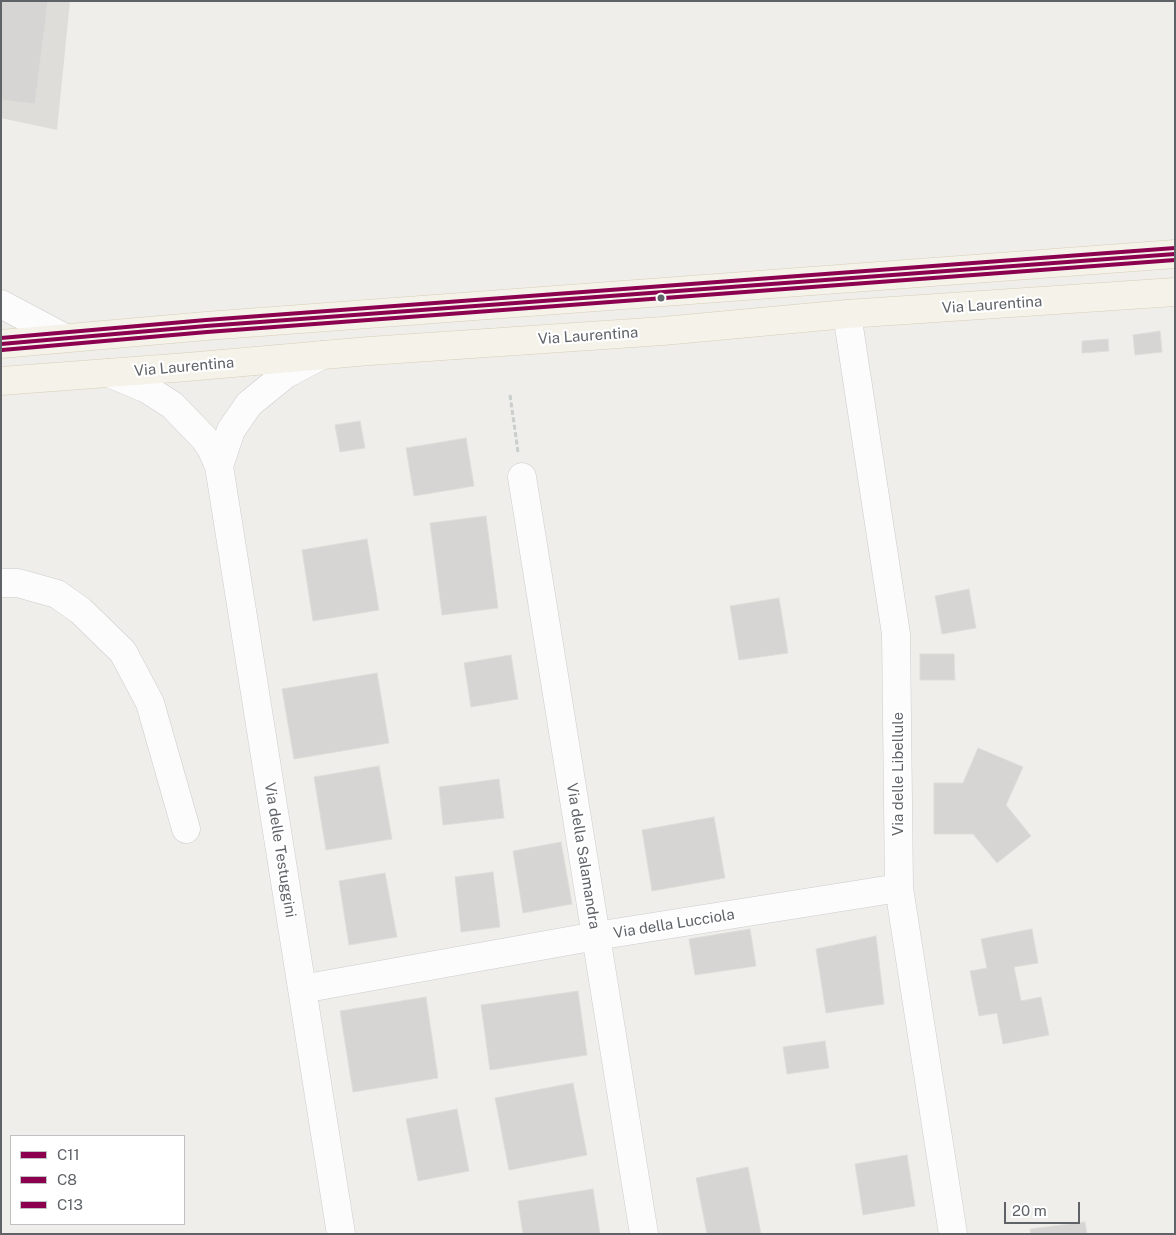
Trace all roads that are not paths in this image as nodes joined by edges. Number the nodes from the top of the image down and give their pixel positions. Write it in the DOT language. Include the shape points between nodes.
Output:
graph roads {
  1 [pos="1175,254"];
  2 [pos="1175,292"];
  3 [pos="1,304"];
  4 [pos="847,314"];
  5 [pos="65,338"];
  6 [pos="1,344"];
  7 [pos="322,355"];
  8 [pos="109,373"];
  9 [pos="1,381"];
  10 [pos="219,466"];
  11 [pos="522,477"];
  12 [pos="1,583"];
  13 [pos="186,829"];
  14 [pos="898,888"];
  15 [pos="596,936"];
  16 [pos="302,989"];
  17 [pos="341,1234"];
  18 [pos="644,1234"];
  19 [pos="953,1234"];
  1 -- 5 [label="main road"];
  2 -- 4 [label="main road, Via Laurentina"];
  3 -- 5 [label="street"];
  4 -- 7 [label="main road, Via Laurentina" via="663,331"];
  4 -- 14 [label="street, Via delle Libellule" via="896,634"];
  5 -- 6 [label="main road"];
  7 -- 8 [label="main road, Via Laurentina"];
  7 -- 10 [label="street" via="286,374 250,404 231,430"];
  8 -- 9 [label="main road, Via Laurentina"];
  8 -- 10 [label="street" via="148,389 172,404 212,448"];
  10 -- 16 [label="street, Via delle Testuggini"];
  11 -- 15 [label="street, Via della Salamandra"];
  12 -- 13 [label="street" via="18,583 58,594 124,652 150,703"];
  14 -- 15 [label="street, Via della Lucciola"];
  14 -- 19 [label="street, Via delle Libellule"];
  15 -- 16 [label="street, Via della Lucciola"];
  15 -- 18 [label="street, Via della Salamandra"];
  16 -- 17 [label="street, Via delle Testuggini"];
}
